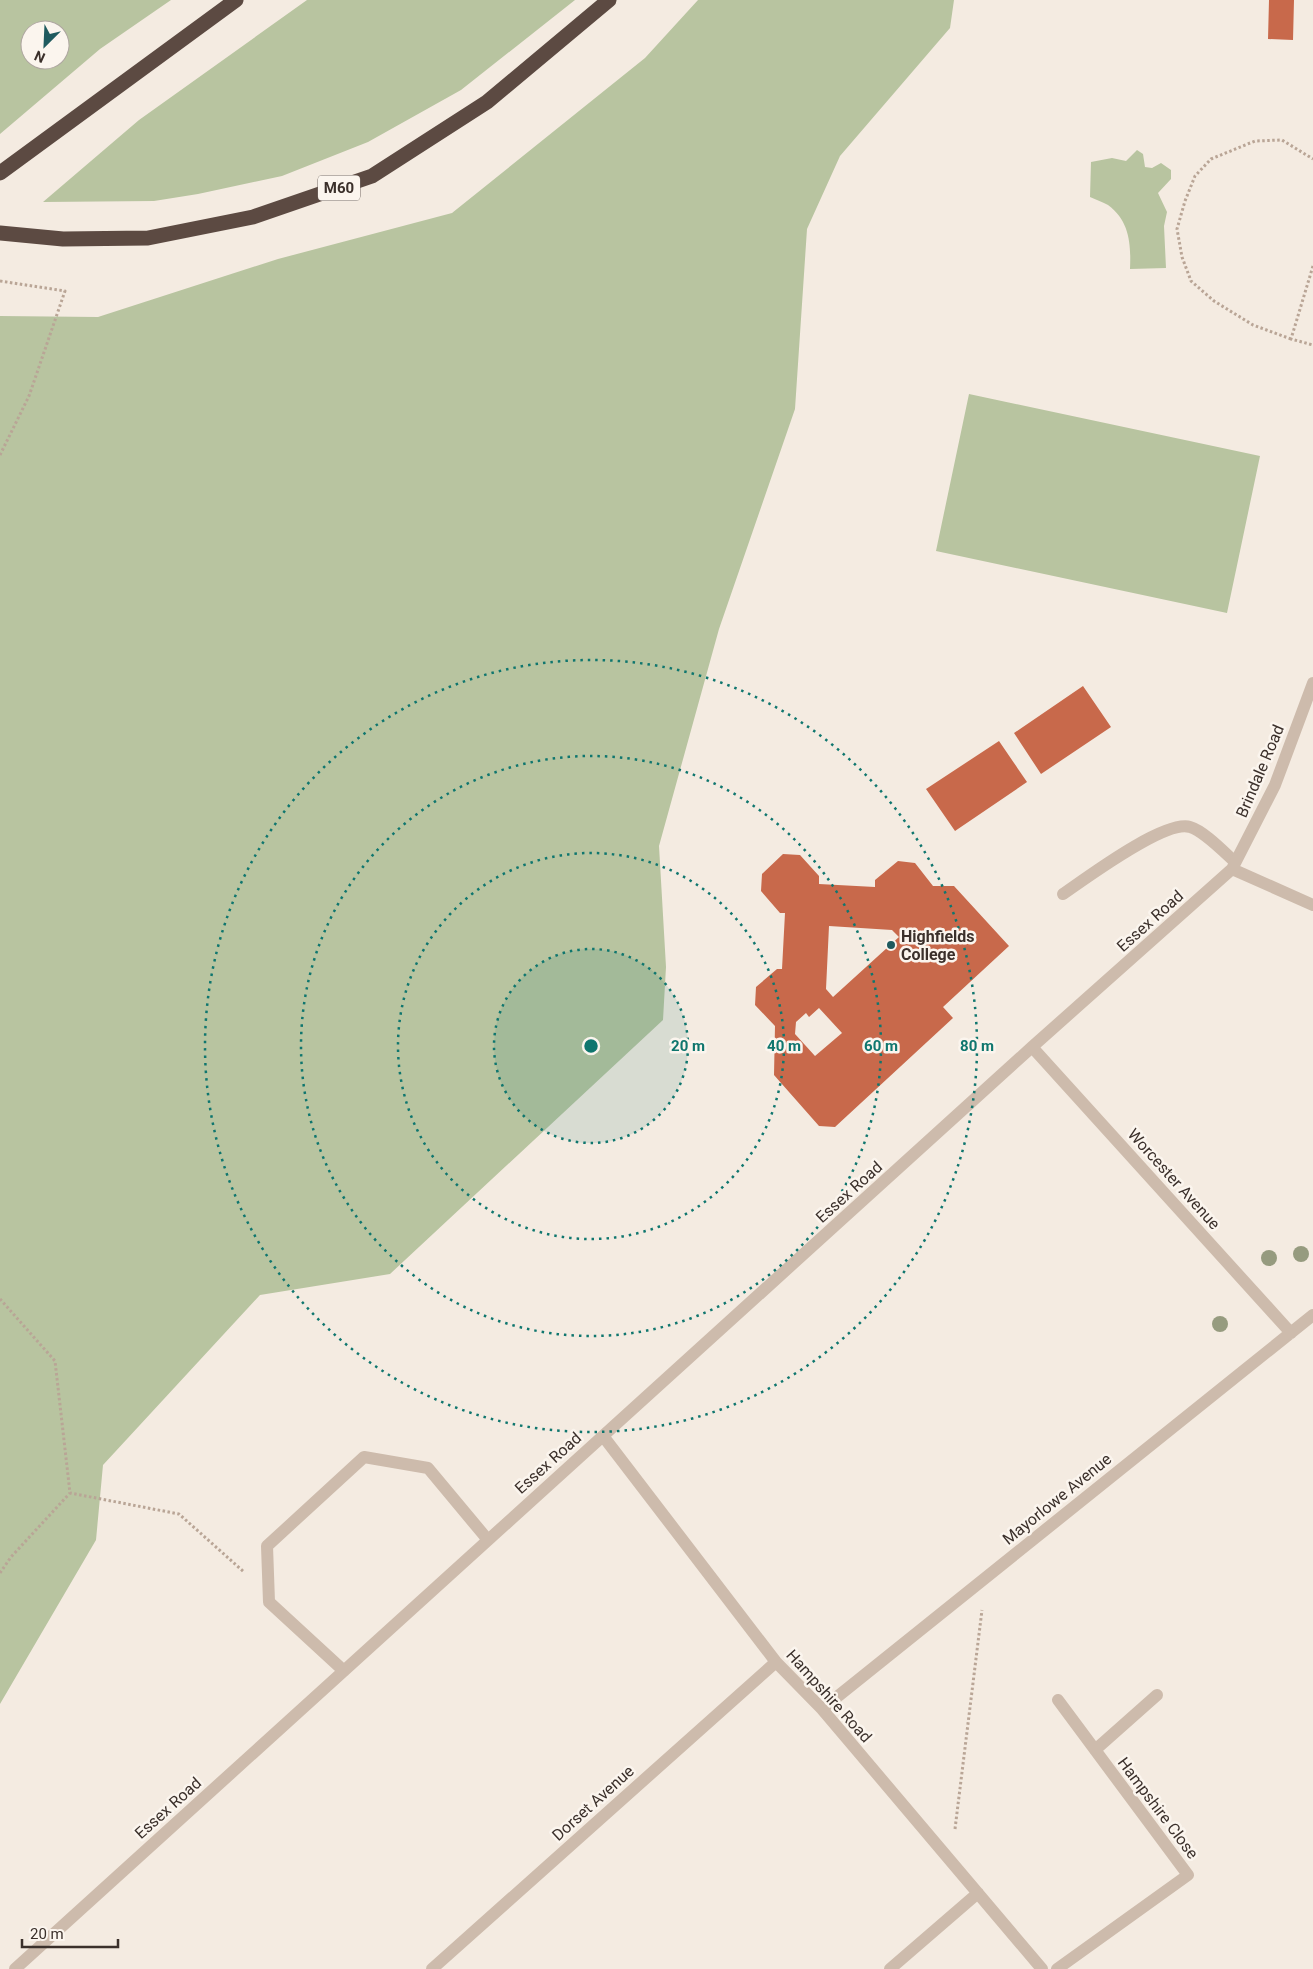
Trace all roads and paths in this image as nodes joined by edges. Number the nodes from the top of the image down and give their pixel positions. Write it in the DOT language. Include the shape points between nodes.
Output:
graph roads {
  1 [pos="236,0"];
  2 [pos="609,0"];
  3 [pos="1313,159"];
  4 [pos="0,173"];
  5 [pos="8,234"];
  6 [pos="1313,266"];
  7 [pos="0,281"];
  8 [pos="1291,339"];
  9 [pos="1313,345"];
  10 [pos="0,455"];
  11 [pos="1313,684"];
  12 [pos="1234,866"];
  13 [pos="1063,894"];
  14 [pos="1313,905"];
  15 [pos="1032,1047"];
  16 [pos="0,1299"];
  17 [pos="1313,1315"];
  18 [pos="1291,1333"];
  19 [pos="603,1436"];
  20 [pos="70,1493"];
  21 [pos="488,1540"];
  22 [pos="0,1573"];
  23 [pos="986,1577"];
  24 [pos="269,1594"];
  25 [pos="776,1662"];
  26 [pos="344,1671"];
  27 [pos="1157,1696"];
  28 [pos="1058,1700"];
  29 [pos="822,1709"];
  30 [pos="1096,1750"];
  31 [pos="951,1861"];
  32 [pos="978,1893"];
  33 [pos="15,1969"];
  34 [pos="432,1969"];
  35 [pos="890,1969"];
  36 [pos="1042,1969"];
  37 [pos="1057,1969"];
  1 -- 4 [label="highway"];
  2 -- 5 [label="highway, M60" via="487,102 372,176 253,217 148,238 64,239"];
  3 -- 8 [label="path" via="1282,140 1255,141 1211,159 1195,176 1177,229 1191,281 1214,301 1253,326"];
  6 -- 8 [label="path"];
  7 -- 10 [label="path" via="65,292 29,396"];
  8 -- 9 [label="path"];
  11 -- 12 [label="street, Brindale Road" via="1275,786"];
  12 -- 13 [label="street" via="1203,835 1190,826 1179,826 1128,850"];
  12 -- 14 [label="street"];
  12 -- 15 [label="street, Essex Road"];
  15 -- 18 [label="street, Worcester Avenue"];
  15 -- 19 [label="street, Essex Road"];
  16 -- 20 [label="path" via="55,1361"];
  17 -- 18 [label="street, Mayorlowe Avenue"];
  18 -- 23 [label="street, Mayorlowe Avenue"];
  19 -- 21 [label="street, Essex Road"];
  19 -- 25 [label="street, Hampshire Road"];
  20 -- 22 [label="path"];
  20 -- 24 [label="path" via="180,1514"];
  21 -- 24 [label="street" via="428,1468 364,1457 267,1546"];
  21 -- 26 [label="street, Essex Road"];
  23 -- 29 [label="street, Mayorlowe Avenue"];
  23 -- 31 [label="path"];
  24 -- 26 [label="street" via="269,1602"];
  25 -- 29 [label="street, Hampshire Road"];
  25 -- 34 [label="street, Dorset Avenue"];
  26 -- 33 [label="street, Essex Road"];
  27 -- 30 [label="street, Hampshire Close"];
  28 -- 30 [label="street, Hampshire Close"];
  29 -- 31 [label="street, Hampshire Road"];
  30 -- 37 [label="street, Hampshire Close" via="1188,1875"];
  31 -- 32 [label="street, Hampshire Road"];
  32 -- 35 [label="street"];
  32 -- 36 [label="street, Hampshire Road"];
}
